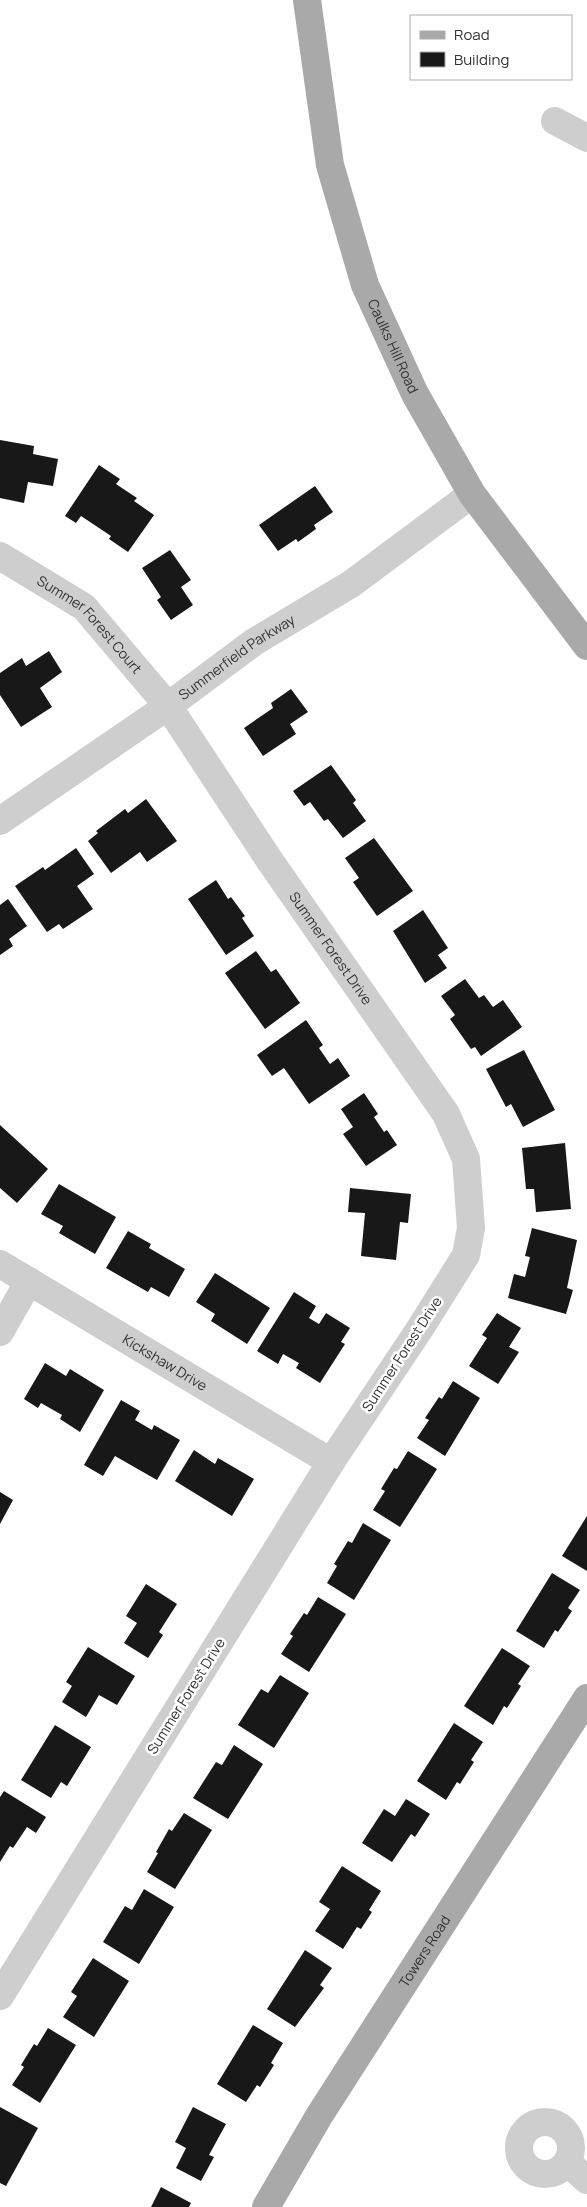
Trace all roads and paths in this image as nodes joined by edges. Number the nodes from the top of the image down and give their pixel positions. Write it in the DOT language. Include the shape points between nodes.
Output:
graph roads {
  1 [pos="307,0"];
  2 [pos="554,121"];
  3 [pos="587,138"];
  4 [pos="472,494"];
  5 [pos="0,556"];
  6 [pos="587,646"];
  7 [pos="168,706"];
  8 [pos="0,821"];
  9 [pos="0,1264"];
  10 [pos="29,1281"];
  11 [pos="0,1332"];
  12 [pos="330,1462"];
  13 [pos="587,1698"];
  14 [pos="0,1996"];
  15 [pos="266,2207"];
  1 -- 4 [label="main road, Caulks Hill Road" via="330,165 366,285 415,394"];
  2 -- 3 [label="street"];
  4 -- 6 [label="main road, Caulks Hill Road"];
  4 -- 7 [label="street, Summerfield Parkway" via="351,584 254,642"];
  5 -- 7 [label="street, Summer Forest Court" via="84,607"];
  7 -- 8 [label="street, Summerfield Parkway"];
  7 -- 12 [label="street, Summer Forest Drive" via="270,861 446,1114 466,1159 471,1228 466,1255"];
  9 -- 10 [label="street, Kickshaw Drive"];
  10 -- 11 [label="street"];
  10 -- 12 [label="street, Kickshaw Drive"];
  12 -- 14 [label="street, Summer Forest Drive"];
  13 -- 15 [label="main road, Towers Road" via="319,2116"];
}
